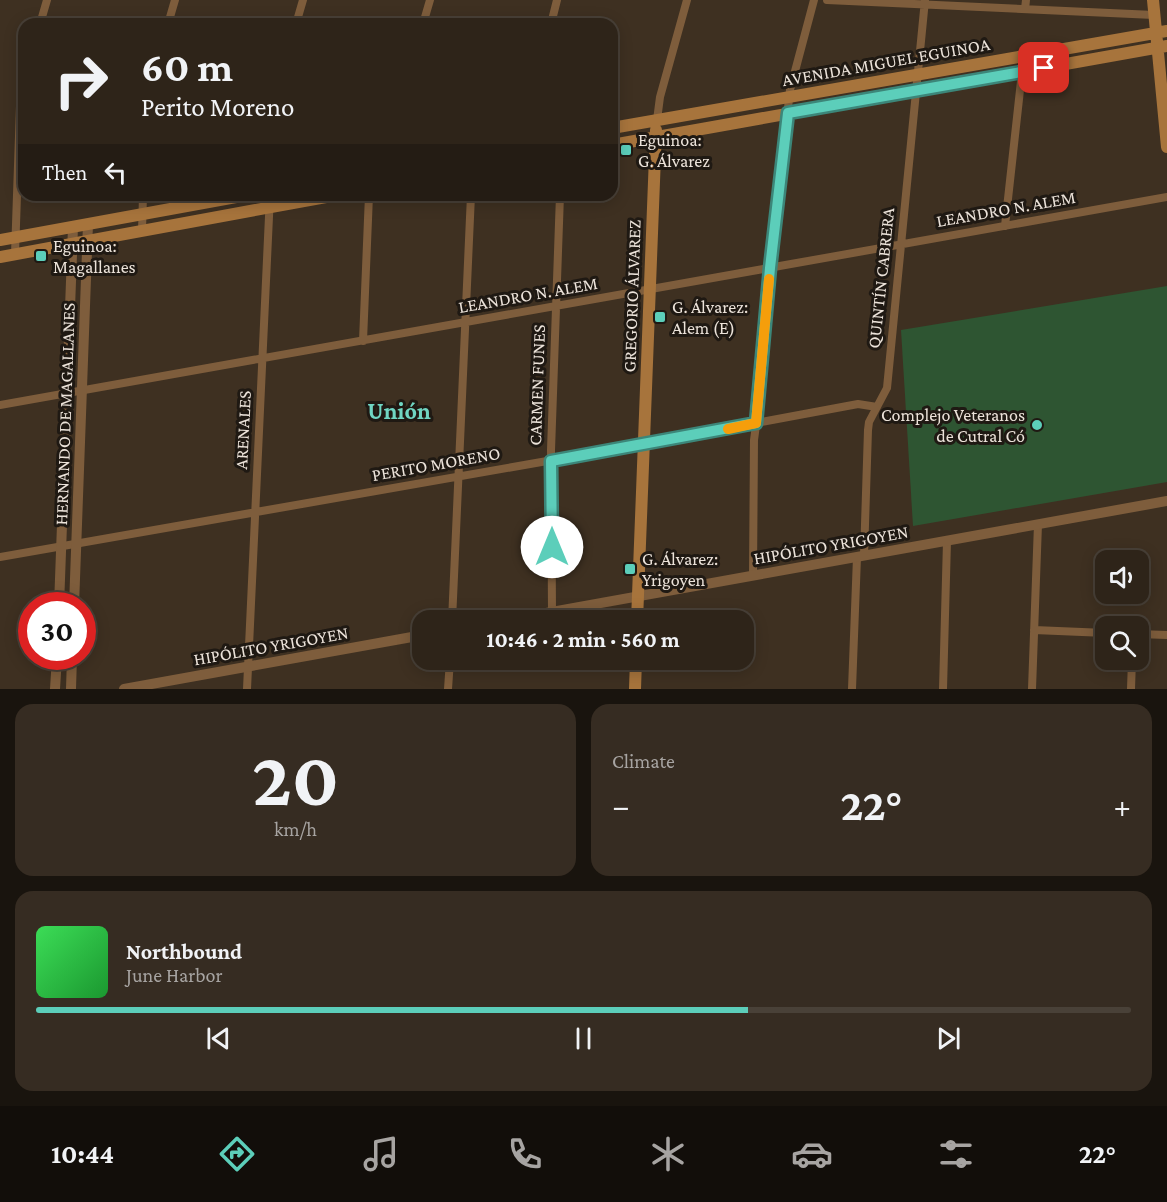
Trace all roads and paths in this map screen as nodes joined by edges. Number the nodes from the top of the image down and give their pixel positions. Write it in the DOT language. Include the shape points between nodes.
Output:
graph roads {
  1 [pos="47,0"];
  2 [pos="175,0"];
  3 [pos="303,0"];
  4 [pos="429,0"];
  5 [pos="557,0"];
  6 [pos="687,0"];
  7 [pos="813,0"];
  8 [pos="827,0"];
  9 [pos="1153,0"];
  10 [pos="924,2"];
  11 [pos="1026,5"];
  12 [pos="1154,15"];
  13 [pos="42,18"];
  14 [pos="170,18"];
  15 [pos="298,18"];
  16 [pos="424,18"];
  17 [pos="552,18"];
  18 [pos="1162,32"];
  19 [pos="1162,47"];
  20 [pos="1022,72"];
  21 [pos="917,74"];
  22 [pos="916,91"];
  23 [pos="789,97"];
  24 [pos="788,113"];
  25 [pos="657,120"];
  26 [pos="618,127"];
  27 [pos="656,137"];
  28 [pos="618,144"];
  29 [pos="1167,147"];
  30 [pos="18,182"];
  31 [pos="1167,197"];
  32 [pos="143,201"];
  33 [pos="214,201"];
  34 [pos="270,201"];
  35 [pos="369,201"];
  36 [pos="471,201"];
  37 [pos="560,201"];
  38 [pos="143,214"];
  39 [pos="88,224"];
  40 [pos="1005,226"];
  41 [pos="73,227"];
  42 [pos="142,231"];
  43 [pos="16,237"];
  44 [pos="0,240"];
  45 [pos="88,240"];
  46 [pos="73,243"];
  47 [pos="901,245"];
  48 [pos="15,254"];
  49 [pos="0,256"];
  50 [pos="770,268"];
  51 [pos="650,290"];
  52 [pos="556,306"];
  53 [pos="465,323"];
  54 [pos="363,341"];
  55 [pos="263,359"];
  56 [pos="82,390"];
  57 [pos="67,393"];
  58 [pos="0,405"];
  59 [pos="878,407"];
  60 [pos="756,423"];
  61 [pos="644,444"];
  62 [pos="551,461"];
  63 [pos="458,477"];
  64 [pos="1167,501"];
  65 [pos="255,513"];
  66 [pos="1038,524"];
  67 [pos="947,541"];
  68 [pos="76,543"];
  69 [pos="61,546"];
  70 [pos="860,556"];
  71 [pos="0,557"];
  72 [pos="753,576"];
  73 [pos="59,592"];
  74 [pos="74,592"];
  75 [pos="638,596"];
  76 [pos="452,610"];
  77 [pos="552,610"];
  78 [pos="563,610"];
  79 [pos="637,610"];
  80 [pos="1034,630"];
  81 [pos="1095,633"];
  82 [pos="1149,634"];
  83 [pos="1167,635"];
  84 [pos="412,637"];
  85 [pos="248,667"];
  86 [pos="56,670"];
  87 [pos="72,670"];
  88 [pos="449,670"];
  89 [pos="636,670"];
  90 [pos="1132,670"];
  91 [pos="55,689"];
  92 [pos="71,689"];
  93 [pos="124,689"];
  94 [pos="247,689"];
  95 [pos="448,689"];
  96 [pos="635,689"];
  97 [pos="852,689"];
  98 [pos="943,689"];
  99 [pos="1032,689"];
  100 [pos="1131,689"];
  1 -- 13 [label="street"];
  2 -- 14 [label="street"];
  3 -- 15 [label="street"];
  4 -- 16 [label="street"];
  5 -- 17 [label="street"];
  6 -- 25 [label="street, GREGORIO ÁLVAREZ"];
  7 -- 23 [label="street"];
  8 -- 10 [label="street"];
  9 -- 12 [label="main road"];
  10 -- 11 [label="street"];
  10 -- 21 [label="street, QUINTÍN CABRERA"];
  11 -- 12 [label="street"];
  12 -- 18 [label="main road"];
  18 -- 19 [label="main road"];
  18 -- 21 [label="main road, AVENIDA MIGUEL EGUINOA"];
  19 -- 20 [label="main road, AVENIDA MIGUEL EGUINOA"];
  19 -- 29 [label="main road"];
  20 -- 22 [label="main road, AVENIDA MIGUEL EGUINOA"];
  20 -- 40 [label="street"];
  21 -- 22 [label="street, QUINTÍN CABRERA"];
  21 -- 23 [label="main road, AVENIDA MIGUEL EGUINOA"];
  22 -- 24 [label="main road, AVENIDA MIGUEL EGUINOA"];
  22 -- 47 [label="street, QUINTÍN CABRERA"];
  23 -- 24 [label="street"];
  23 -- 25 [label="main road, AVENIDA MIGUEL EGUINOA"];
  24 -- 27 [label="main road, AVENIDA MIGUEL EGUINOA"];
  24 -- 50 [label="street"];
  25 -- 26 [label="main road, AVENIDA MIGUEL EGUINOA"];
  25 -- 27 [label="main road, GREGORIO ÁLVAREZ"];
  27 -- 28 [label="main road, AVENIDA MIGUEL EGUINOA"];
  27 -- 51 [label="main road, GREGORIO ÁLVAREZ"];
  30 -- 43 [label="street"];
  31 -- 40 [label="street, LEANDRO N. ALEM"];
  32 -- 38 [label="street"];
  33 -- 38 [label="main road"];
  34 -- 42 [label="main road"];
  34 -- 55 [label="street, ARENALES"];
  35 -- 54 [label="street"];
  36 -- 53 [label="street"];
  37 -- 52 [label="street, CARMEN FUNES"];
  38 -- 39 [label="main road"];
  38 -- 42 [label="street"];
  39 -- 41 [label="main road"];
  39 -- 45 [label="street, HERNANDO DE MAGALLANES"];
  40 -- 47 [label="street, LEANDRO N. ALEM"];
  41 -- 43 [label="main road"];
  41 -- 46 [label="street, HERNANDO DE MAGALLANES"];
  42 -- 45 [label="main road"];
  43 -- 44 [label="main road"];
  43 -- 48 [label="street"];
  45 -- 46 [label="main road"];
  45 -- 56 [label="street, HERNANDO DE MAGALLANES"];
  46 -- 48 [label="main road"];
  46 -- 57 [label="street, HERNANDO DE MAGALLANES"];
  47 -- 50 [label="street, LEANDRO N. ALEM"];
  47 -- 59 [label="street, QUINTÍN CABRERA" via="887,388"];
  48 -- 49 [label="main road"];
  50 -- 51 [label="street, LEANDRO N. ALEM"];
  50 -- 60 [label="street"];
  51 -- 52 [label="street, LEANDRO N. ALEM"];
  51 -- 61 [label="main road, GREGORIO ÁLVAREZ"];
  52 -- 53 [label="street, LEANDRO N. ALEM"];
  52 -- 62 [label="street, CARMEN FUNES"];
  53 -- 54 [label="street, LEANDRO N. ALEM"];
  53 -- 63 [label="street"];
  54 -- 55 [label="street, LEANDRO N. ALEM"];
  55 -- 56 [label="street, LEANDRO N. ALEM"];
  55 -- 65 [label="street, ARENALES"];
  56 -- 57 [label="street, LEANDRO N. ALEM"];
  56 -- 68 [label="street, HERNANDO DE MAGALLANES"];
  57 -- 58 [label="street, LEANDRO N. ALEM"];
  57 -- 69 [label="street, HERNANDO DE MAGALLANES"];
  59 -- 60 [label="street, PERITO MORENO" via="858,404"];
  59 -- 70 [label="street, QUINTÍN CABRERA" via="868,430"];
  60 -- 61 [label="street, PERITO MORENO"];
  60 -- 72 [label="street"];
  61 -- 62 [label="street, PERITO MORENO"];
  61 -- 75 [label="main road, GREGORIO ÁLVAREZ"];
  62 -- 63 [label="street, PERITO MORENO"];
  62 -- 77 [label="street, CARMEN FUNES"];
  63 -- 65 [label="street, PERITO MORENO"];
  63 -- 76 [label="street"];
  64 -- 66 [label="street, HIPÓLITO YRIGOYEN"];
  65 -- 68 [label="street, PERITO MORENO"];
  65 -- 85 [label="street, ARENALES"];
  66 -- 67 [label="street, HIPÓLITO YRIGOYEN"];
  66 -- 80 [label="street"];
  67 -- 70 [label="street, HIPÓLITO YRIGOYEN"];
  67 -- 98 [label="street"];
  68 -- 69 [label="street, PERITO MORENO"];
  68 -- 74 [label="street, HERNANDO DE MAGALLANES"];
  69 -- 71 [label="street, PERITO MORENO"];
  69 -- 73 [label="street, HERNANDO DE MAGALLANES"];
  70 -- 72 [label="street, HIPÓLITO YRIGOYEN"];
  70 -- 97 [label="street, QUINTÍN CABRERA"];
  72 -- 75 [label="street, HIPÓLITO YRIGOYEN"];
  75 -- 78 [label="street, HIPÓLITO YRIGOYEN"];
  75 -- 79 [label="main road, GREGORIO ÁLVAREZ"];
  80 -- 81 [label="street"];
  80 -- 99 [label="street"];
  82 -- 83 [label="street"];
  84 -- 85 [label="street, HIPÓLITO YRIGOYEN"];
  85 -- 93 [label="street, HIPÓLITO YRIGOYEN"];
  85 -- 94 [label="street, ARENALES"];
  86 -- 91 [label="street"];
  87 -- 92 [label="street"];
  88 -- 95 [label="street"];
  89 -- 96 [label="main road"];
  90 -- 100 [label="street"];
}
